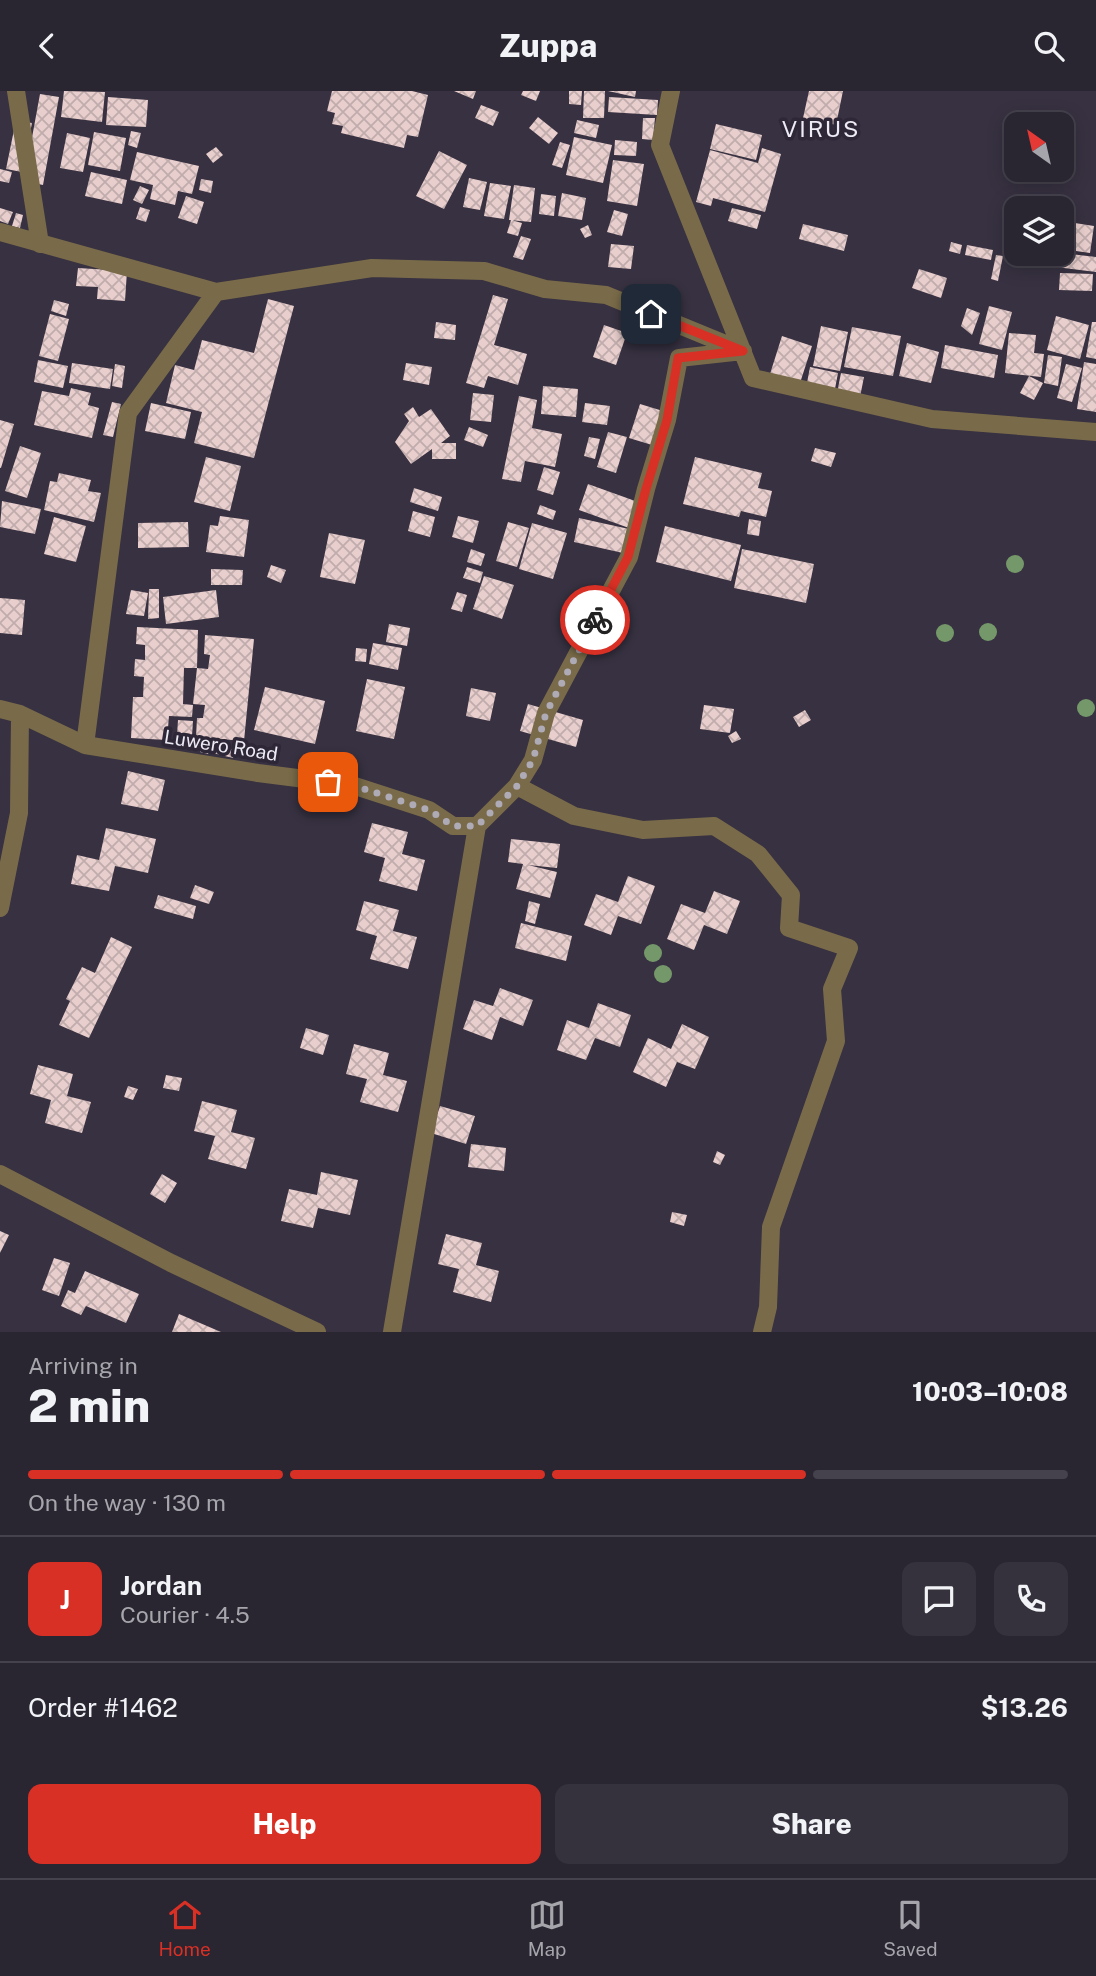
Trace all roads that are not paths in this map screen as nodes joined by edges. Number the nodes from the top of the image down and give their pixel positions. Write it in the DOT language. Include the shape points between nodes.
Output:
graph roads {
  1 [pos="16,91"];
  2 [pos="671,91"];
  3 [pos="0,232"];
  4 [pos="40,244"];
  5 [pos="216,292"];
  6 [pos="743,351"];
  7 [pos="1096,432"];
  8 [pos="0,709"];
  9 [pos="20,714"];
  10 [pos="85,745"];
  11 [pos="517,786"];
  12 [pos="477,826"];
  13 [pos="0,908"];
  14 [pos="0,1174"];
  15 [pos="317,1332"];
  16 [pos="392,1332"];
  17 [pos="762,1332"];
  1 -- 4 [label="street"];
  2 -- 6 [label="street" via="660,145"];
  3 -- 4 [label="street"];
  4 -- 5 [label="street"];
  5 -- 6 [label="street" via="372,268 484,271 545,289 606,295"];
  5 -- 10 [label="street" via="128,413"];
  6 -- 7 [label="street" via="753,378 765,381 932,419"];
  6 -- 11 [label="street" via="678,358 667,420 628,557 546,713 533,760"];
  8 -- 9 [label="street, Luwero Road"];
  9 -- 10 [label="street, Luwero Road"];
  9 -- 13 [label="street" via="19,813"];
  10 -- 12 [label="street, Luwero Road" via="352,785 429,810 453,826"];
  11 -- 12 [label="street"];
  11 -- 17 [label="street" via="574,816 643,830 714,826 758,855 790,895 789,928 849,948 832,989 836,1041 771,1227 768,1307"];
  12 -- 16 [label="street"];
  14 -- 15 [label="street" via="170,1263"];
}
